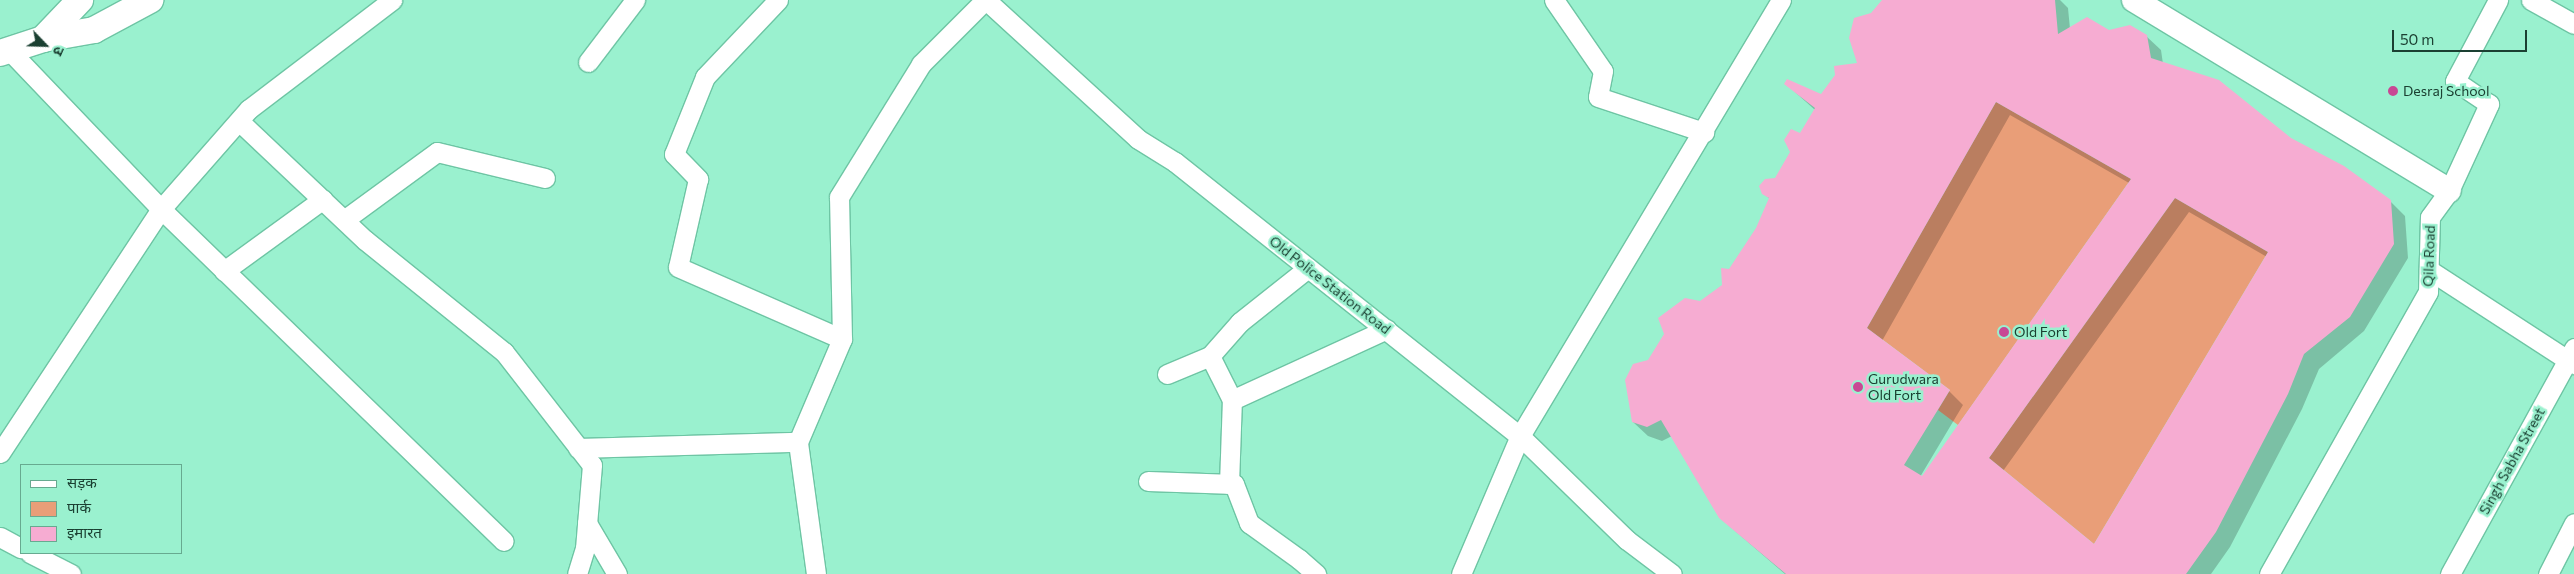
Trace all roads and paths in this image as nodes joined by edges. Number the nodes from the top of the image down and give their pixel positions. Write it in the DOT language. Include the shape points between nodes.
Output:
graph roads {
  1 [pos="80,0"];
  2 [pos="150,0"];
  3 [pos="392,0"];
  4 [pos="636,0"];
  5 [pos="778,0"];
  6 [pos="985,0"];
  7 [pos="1554,0"];
  8 [pos="1781,0"];
  9 [pos="2134,0"];
  10 [pos="2498,0"];
  11 [pos="2531,0"];
  12 [pos="2574,24"];
  13 [pos="43,39"];
  14 [pos="4,51"];
  15 [pos="588,62"];
  16 [pos="239,121"];
  17 [pos="1704,132"];
  18 [pos="545,178"];
  19 [pos="2449,191"];
  20 [pos="322,199"];
  21 [pos="161,209"];
  22 [pos="344,220"];
  23 [pos="1308,268"];
  24 [pos="224,270"];
  25 [pos="2429,270"];
  26 [pos="1387,329"];
  27 [pos="842,339"];
  28 [pos="1210,356"];
  29 [pos="2572,358"];
  30 [pos="1167,374"];
  31 [pos="1232,400"];
  32 [pos="1520,436"];
  33 [pos="798,442"];
  34 [pos="578,448"];
  35 [pos="0,453"];
  36 [pos="1148,481"];
  37 [pos="1229,484"];
  38 [pos="588,523"];
  39 [pos="2574,523"];
  40 [pos="0,537"];
  41 [pos="503,541"];
  42 [pos="20,547"];
  43 [pos="32,554"];
  44 [pos="71,574"];
  45 [pos="577,574"];
  46 [pos="617,574"];
  47 [pos="816,574"];
  48 [pos="1316,574"];
  49 [pos="1461,574"];
  50 [pos="1672,574"];
  51 [pos="2269,574"];
  52 [pos="2450,574"];
  53 [pos="2548,574"];
  1 -- 13 [label="main road"];
  2 -- 13 [label="main road" via="94,30"];
  3 -- 16 [label="street" via="249,109"];
  4 -- 15 [label="street"];
  5 -- 27 [label="street" via="705,77 674,154 698,179 678,266"];
  6 -- 23 [label="street, Old Police Station Road" via="1138,139 1175,162"];
  6 -- 27 [label="street" via="921,64 839,197"];
  7 -- 17 [label="street" via="1603,71 1598,97"];
  8 -- 17 [label="street"];
  9 -- 19 [label="street"];
  10 -- 19 [label="street, Qila Road" via="2455,81 2489,104"];
  11 -- 12 [label="street"];
  13 -- 14 [label="main road"];
  14 -- 21 [label="street"];
  16 -- 20 [label="street"];
  16 -- 21 [label="street"];
  17 -- 32 [label="street"];
  18 -- 22 [label="street" via="437,152"];
  19 -- 25 [label="street, Qila Road" via="2430,217"];
  20 -- 22 [label="street"];
  20 -- 24 [label="street"];
  21 -- 24 [label="street"];
  21 -- 35 [label="street"];
  22 -- 34 [label="street" via="504,352"];
  23 -- 26 [label="street, Old Police Station Road"];
  23 -- 28 [label="street" via="1240,322"];
  24 -- 41 [label="street"];
  25 -- 29 [label="street"];
  25 -- 51 [label="street, Qila Road" via="2428,292"];
  26 -- 31 [label="street"];
  26 -- 32 [label="street, Old Police Station Road"];
  27 -- 33 [label="street"];
  28 -- 30 [label="street"];
  28 -- 31 [label="street"];
  29 -- 52 [label="street, Singh Sabha Street"];
  31 -- 37 [label="street"];
  32 -- 49 [label="street"];
  32 -- 50 [label="street, Old Police Station Road" via="1627,540"];
  33 -- 34 [label="street"];
  33 -- 47 [label="street"];
  34 -- 38 [label="street" via="592,465"];
  36 -- 37 [label="street"];
  37 -- 48 [label="street" via="1234,484 1249,523"];
  38 -- 45 [label="street"];
  38 -- 46 [label="street"];
  39 -- 53 [label="street"];
  40 -- 42 [label="street"];
  43 -- 44 [label="street"];
}
